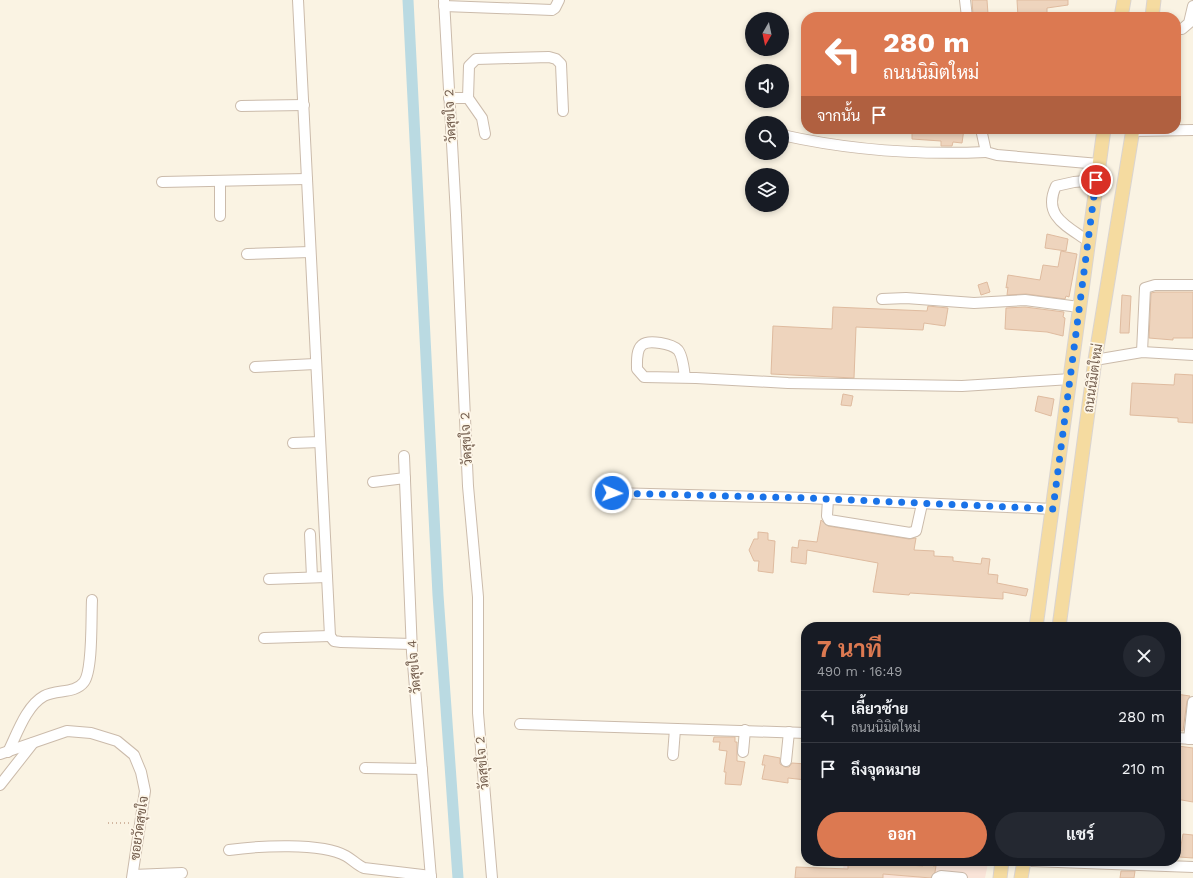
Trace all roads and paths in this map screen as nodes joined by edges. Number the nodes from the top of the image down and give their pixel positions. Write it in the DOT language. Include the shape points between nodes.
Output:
graph roads {
  1 [pos="298,0"];
  2 [pos="559,0"];
  3 [pos="965,0"];
  4 [pos="1124,0"];
  5 [pos="1154,0"];
  6 [pos="444,3"];
  7 [pos="1193,6"];
  8 [pos="966,12"];
  9 [pos="1122,12"];
  10 [pos="1153,12"];
  11 [pos="1181,29"];
  12 [pos="449,98"];
  13 [pos="468,98"];
  14 [pos="304,105"];
  15 [pos="241,106"];
  16 [pos="563,111"];
  17 [pos="1181,130"];
  18 [pos="1193,130"];
  19 [pos="485,134"];
  20 [pos="982,134"];
  21 [pos="1103,134"];
  22 [pos="1132,134"];
  23 [pos="789,136"];
  24 [pos="986,152"];
  25 [pos="1099,164"];
  26 [pos="307,179"];
  27 [pos="1096,180"];
  28 [pos="162,182"];
  29 [pos="220,182"];
  30 [pos="220,216"];
  31 [pos="1088,241"];
  32 [pos="310,252"];
  33 [pos="247,254"];
  34 [pos="1193,285"];
  35 [pos="882,299"];
  36 [pos="1079,307"];
  37 [pos="1142,352"];
  38 [pos="1193,355"];
  39 [pos="1095,360"];
  40 [pos="316,364"];
  41 [pos="255,367"];
  42 [pos="686,378"];
  43 [pos="1071,379"];
  44 [pos="320,442"];
  45 [pos="293,443"];
  46 [pos="404,456"];
  47 [pos="405,478"];
  48 [pos="373,482"];
  49 [pos="612,493"];
  50 [pos="828,499"];
  51 [pos="922,504"];
  52 [pos="1053,509"];
  53 [pos="310,534"];
  54 [pos="312,577"];
  55 [pos="327,577"];
  56 [pos="269,579"];
  57 [pos="92,600"];
  58 [pos="1037,622"];
  59 [pos="1060,622"];
  60 [pos="330,636"];
  61 [pos="264,638"];
  62 [pos="412,644"];
  63 [pos="1193,702"];
  64 [pos="520,724"];
  65 [pos="675,730"];
  66 [pos="745,730"];
  67 [pos="789,732"];
  68 [pos="801,732"];
  69 [pos="1181,738"];
  70 [pos="1191,739"];
  71 [pos="33,743"];
  72 [pos="743,752"];
  73 [pos="4,753"];
  74 [pos="673,756"];
  75 [pos="786,761"];
  76 [pos="365,768"];
  77 [pos="422,769"];
  78 [pos="0,785"];
  79 [pos="140,823"];
  80 [pos="108,824"];
  81 [pos="229,850"];
  82 [pos="1001,866"];
  83 [pos="1023,866"];
  84 [pos="1166,866"];
  85 [pos="1193,867"];
  86 [pos="182,873"];
  87 [pos="132,877"];
  88 [pos="431,877"];
  89 [pos="492,878"];
  90 [pos="937,878"];
  91 [pos="962,878"];
  92 [pos="1000,878"];
  93 [pos="1021,878"];
  1 -- 14 [label="street"];
  2 -- 6 [label="street" via="556,8 552,10"];
  3 -- 8 [label="street"];
  4 -- 9 [label="main road"];
  5 -- 10 [label="main road"];
  6 -- 12 [label="street, วัดสุขใจ 2"];
  7 -- 11 [label="street" via="1189,23"];
  12 -- 13 [label="street"];
  12 -- 89 [label="street, วัดสุขใจ 2" via="468,486 478,597 478,714"];
  13 -- 16 [label="street" via="469,66 476,59 549,57 561,64"];
  13 -- 19 [label="street" via="482,118"];
  14 -- 15 [label="street"];
  14 -- 26 [label="street"];
  17 -- 18 [label="street"];
  20 -- 24 [label="street"];
  21 -- 25 [label="main road, ถนนนิมิตใหม่"];
  22 -- 39 [label="main road, ถนนนิมิตใหม่"];
  23 -- 24 [label="street" via="852,148 946,154"];
  24 -- 25 [label="street"];
  25 -- 27 [label="main road, ถนนนิมิตใหม่"];
  26 -- 29 [label="street"];
  26 -- 32 [label="street"];
  27 -- 31 [label="main road, ถนนนิมิตใหม่"];
  27 -- 31 [label="street" via="1056,186 1051,197 1057,219"];
  28 -- 29 [label="street"];
  29 -- 30 [label="street"];
  31 -- 36 [label="main road, ถนนนิมิตใหม่"];
  32 -- 33 [label="street"];
  32 -- 40 [label="street"];
  34 -- 37 [label="street" via="1155,285 1146,288"];
  35 -- 36 [label="street" via="906,298 974,303 1020,299"];
  36 -- 43 [label="main road, ถนนนิมิตใหม่"];
  37 -- 38 [label="street"];
  37 -- 39 [label="street"];
  39 -- 59 [label="main road, ถนนนิมิตใหม่"];
  40 -- 41 [label="street"];
  40 -- 44 [label="street"];
  42 -- 42 [label="street" via="644,377 637,369 638,351 647,342 675,347 679,352"];
  42 -- 43 [label="street" via="788,383 962,386"];
  43 -- 52 [label="main road, ถนนนิมิตใหม่"];
  44 -- 45 [label="street"];
  44 -- 55 [label="street"];
  46 -- 47 [label="street, วัดสุขใจ 4"];
  47 -- 48 [label="street"];
  47 -- 62 [label="street, วัดสุขใจ 4"];
  49 -- 50 [label="street"];
  50 -- 51 [label="street"];
  50 -- 51 [label="street" via="826,516 829,520 910,533 916,531"];
  51 -- 52 [label="street"];
  52 -- 58 [label="main road, ถนนนิมิตใหม่"];
  53 -- 54 [label="street"];
  54 -- 55 [label="street"];
  54 -- 56 [label="street"];
  55 -- 60 [label="street"];
  57 -- 73 [label="street" via="89,664 85,681 76,689 43,696 29,710"];
  60 -- 61 [label="street"];
  60 -- 62 [label="street" via="334,641 341,642"];
  62 -- 77 [label="street, วัดสุขใจ 4"];
  63 -- 70 [label="street"];
  64 -- 65 [label="street"];
  65 -- 66 [label="street"];
  65 -- 74 [label="street"];
  66 -- 67 [label="street"];
  66 -- 72 [label="street"];
  67 -- 68 [label="street"];
  67 -- 75 [label="street"];
  69 -- 70 [label="street"];
  71 -- 73 [label="street, ซอยวัดสุขใจ"];
  71 -- 78 [label="street"];
  71 -- 79 [label="street, ซอยวัดสุขใจ" via="67,731 91,733 117,741 134,755 141,772 145,791"];
  76 -- 77 [label="street"];
  77 -- 88 [label="street, วัดสุขใจ 4"];
  79 -- 80 [label="path"];
  79 -- 87 [label="street, ซอยวัดสุขใจ"];
  81 -- 88 [label="street" via="301,847 346,856 364,868"];
  82 -- 92 [label="main road"];
  83 -- 93 [label="main road"];
  84 -- 85 [label="street"];
  86 -- 87 [label="street"];
  90 -- 91 [label="street"];
}
